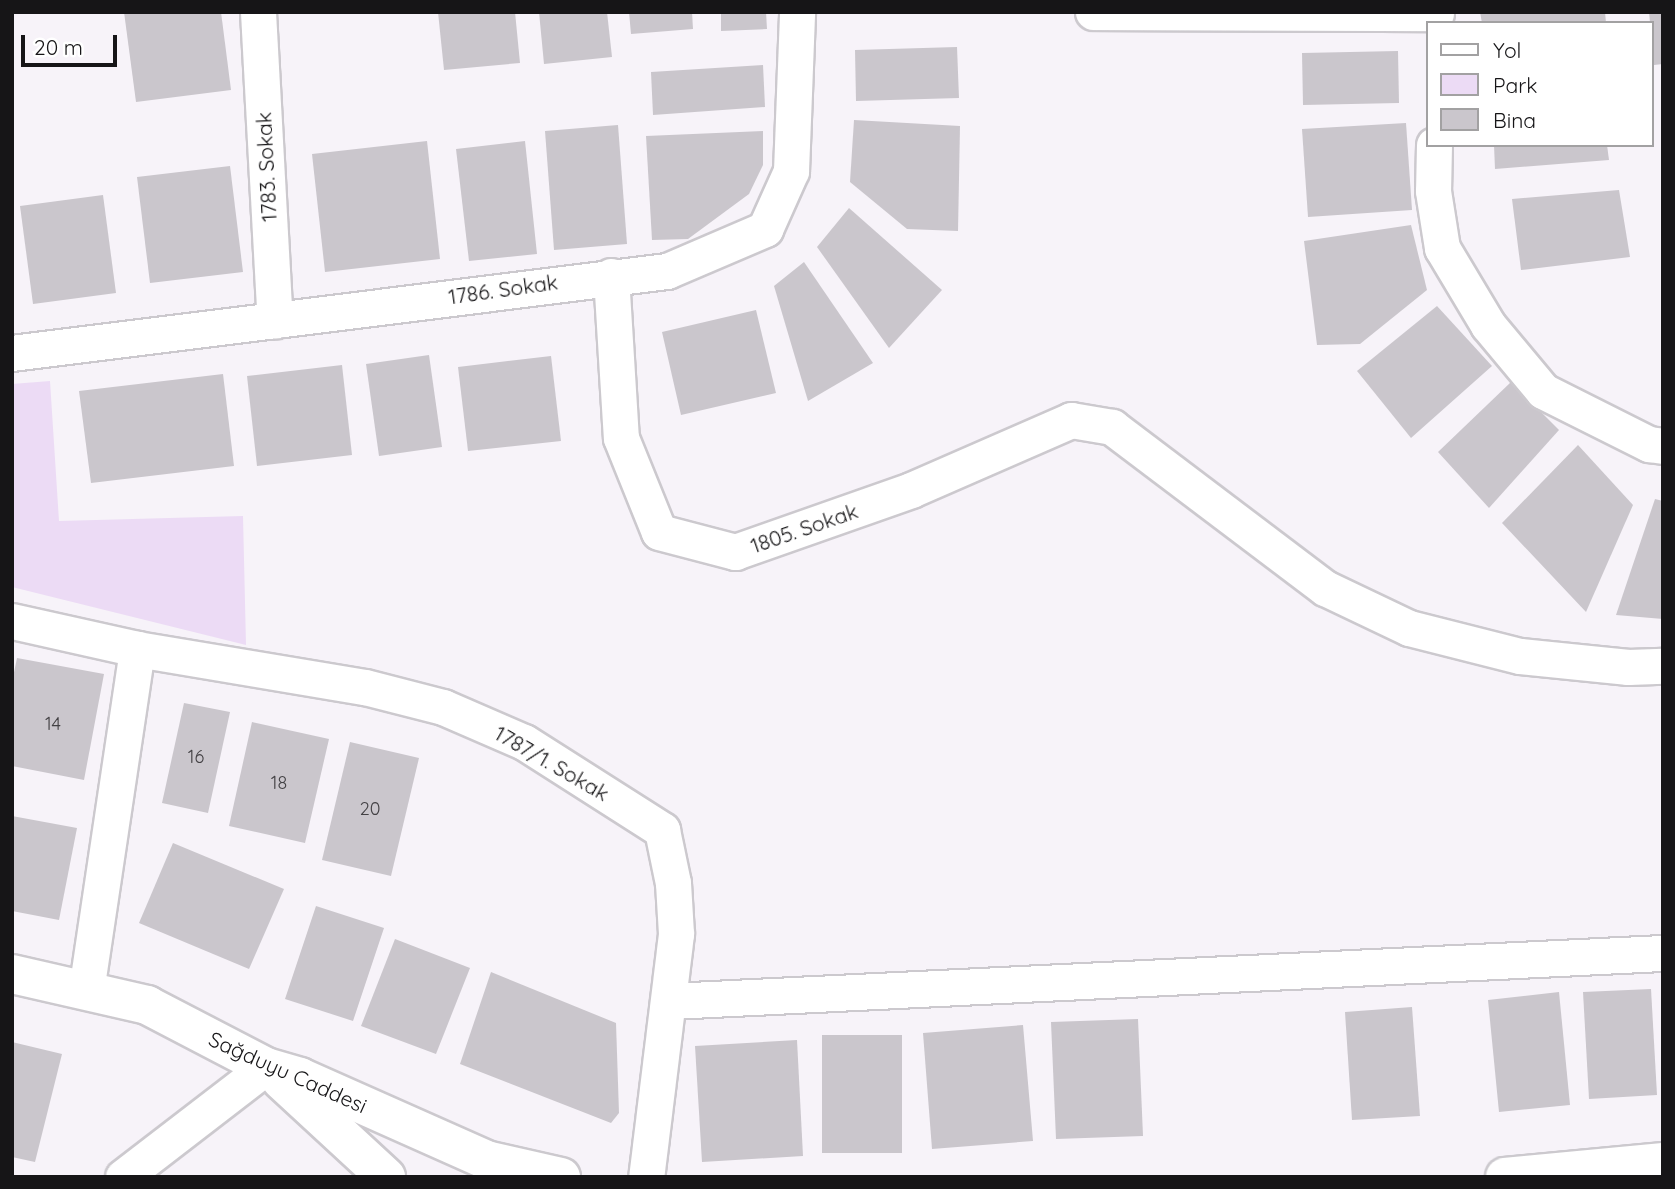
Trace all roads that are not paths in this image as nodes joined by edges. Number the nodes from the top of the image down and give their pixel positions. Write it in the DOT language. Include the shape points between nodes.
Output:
graph roads {
  1 [pos="258,12"];
  2 [pos="797,12"];
  3 [pos="1093,12"];
  4 [pos="1436,13"];
  5 [pos="1434,147"];
  6 [pos="611,276"];
  7 [pos="275,321"];
  8 [pos="12,353"];
  9 [pos="1663,446"];
  10 [pos="12,621"];
  11 [pos="137,649"];
  12 [pos="1663,666"];
  13 [pos="1663,953"];
  14 [pos="12,974"];
  15 [pos="86,991"];
  16 [pos="670,1002"];
  17 [pos="266,1067"];
  18 [pos="1663,1162"];
  19 [pos="500,1168"];
  20 [pos="123,1177"];
  21 [pos="386,1177"];
  22 [pos="445,1177"];
  23 [pos="561,1177"];
  24 [pos="646,1177"];
  25 [pos="1504,1177"];
  1 -- 7 [label="street, 1783. Sokak"];
  2 -- 6 [label="street, 1786. Sokak" via="791,171 765,229 667,271"];
  3 -- 4 [label="street"];
  5 -- 9 [label="street" via="1433,191 1442,248 1488,325 1543,391 1649,444"];
  6 -- 7 [label="street, 1786. Sokak"];
  6 -- 12 [label="street, 1805. Sokak" via="621,438 659,531 734,552 911,490 1071,420 1112,427 1325,588 1409,628 1520,656"];
  7 -- 8 [label="street, 1786. Sokak"];
  10 -- 11 [label="street, 1787/1. Sokak"];
  11 -- 15 [label="street"];
  11 -- 16 [label="street, 1787/1. Sokak" via="365,687 443,707 524,742 662,830 673,883 676,934"];
  13 -- 16 [label="street"];
  14 -- 15 [label="street, Sağduyu Caddesi"];
  15 -- 17 [label="street, Sağduyu Caddesi" via="146,1005"];
  16 -- 24 [label="street, 1787/1. Sokak"];
  17 -- 19 [label="street, Sağduyu Caddesi" via="300,1077"];
  17 -- 20 [label="street"];
  17 -- 21 [label="street"];
  18 -- 25 [label="street"];
  19 -- 22 [label="street" via="454,1164"];
  19 -- 23 [label="street, Sağduyu Caddesi"];
}
